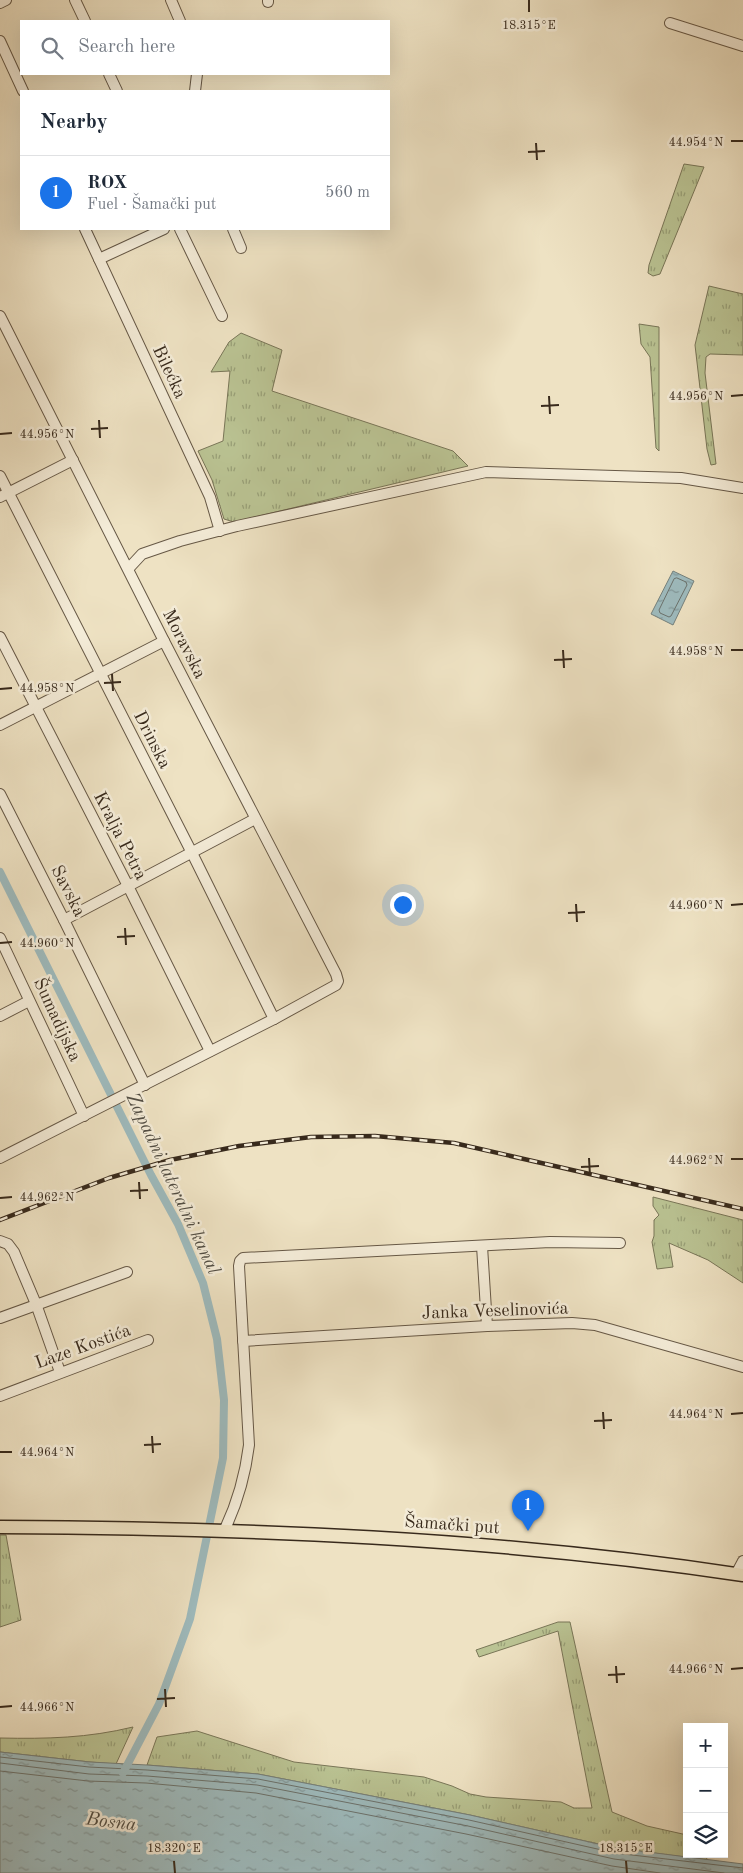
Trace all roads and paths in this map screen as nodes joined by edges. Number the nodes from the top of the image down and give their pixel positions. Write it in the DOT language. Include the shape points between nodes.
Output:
graph roads {
  1 [pos="6,0"];
  2 [pos="75,0"];
  3 [pos="171,0"];
  4 [pos="0,3"];
  5 [pos="85,20"];
  6 [pos="180,20"];
  7 [pos="670,24"];
  8 [pos="0,41"];
  9 [pos="743,46"];
  10 [pos="109,75"];
  11 [pos="198,75"];
  12 [pos="23,90"];
  13 [pos="116,90"];
  14 [pos="195,90"];
  15 [pos="85,230"];
  16 [pos="162,230"];
  17 [pos="180,230"];
  18 [pos="233,230"];
  19 [pos="241,248"];
  20 [pos="99,259"];
  21 [pos="0,316"];
  22 [pos="222,316"];
  23 [pos="74,460"];
  24 [pos="0,476"];
  25 [pos="743,488"];
  26 [pos="4,495"];
  27 [pos="220,531"];
  28 [pos="128,568"];
  29 [pos="0,637"];
  30 [pos="164,640"];
  31 [pos="100,674"];
  32 [pos="36,707"];
  33 [pos="0,725"];
  34 [pos="0,794"];
  35 [pos="255,819"];
  36 [pos="192,853"];
  37 [pos="128,886"];
  38 [pos="64,920"];
  39 [pos="0,938"];
  40 [pos="29,1001"];
  41 [pos="0,1016"];
  42 [pos="274,1019"];
  43 [pos="210,1051"];
  44 [pos="145,1085"];
  45 [pos="84,1116"];
  46 [pos="0,1158"];
  47 [pos="0,1240"];
  48 [pos="620,1243"];
  49 [pos="482,1246"];
  50 [pos="126,1272"];
  51 [pos="36,1304"];
  52 [pos="0,1318"];
  53 [pos="487,1326"];
  54 [pos="148,1340"];
  55 [pos="243,1341"];
  56 [pos="743,1367"];
  57 [pos="60,1372"];
  58 [pos="0,1396"];
  59 [pos="0,1527"];
  60 [pos="221,1530"];
  61 [pos="743,1561"];
  62 [pos="739,1575"];
  1 -- 4 [label="street"];
  2 -- 5 [label="street"];
  3 -- 6 [label="street"];
  7 -- 9 [label="street"];
  8 -- 12 [label="street"];
  10 -- 13 [label="street"];
  11 -- 14 [label="street"];
  15 -- 20 [label="street, Bilećka"];
  16 -- 20 [label="street"];
  17 -- 22 [label="street"];
  18 -- 19 [label="street"];
  20 -- 27 [label="street, Bilećka" via="210,497"];
  21 -- 23 [label="street, Moravska"];
  23 -- 26 [label="street"];
  23 -- 28 [label="street, Moravska"];
  24 -- 26 [label="street, Drinska"];
  25 -- 27 [label="street" via="681,478 486,472"];
  26 -- 31 [label="street, Drinska"];
  27 -- 28 [label="street" via="150,550"];
  28 -- 30 [label="street, Moravska"];
  29 -- 32 [label="street, Kralja Petra"];
  30 -- 31 [label="street"];
  30 -- 35 [label="street, Moravska"];
  31 -- 32 [label="street"];
  31 -- 36 [label="street, Drinska"];
  32 -- 33 [label="street"];
  32 -- 37 [label="street, Kralja Petra"];
  34 -- 38 [label="street, Savska"];
  35 -- 36 [label="street"];
  35 -- 42 [label="street, Moravska" via="338,981"];
  36 -- 37 [label="street"];
  36 -- 42 [label="street, Drinska"];
  37 -- 38 [label="street"];
  37 -- 43 [label="street, Kralja Petra"];
  38 -- 44 [label="street, Savska"];
  39 -- 40 [label="street, Šumadijska"];
  40 -- 41 [label="street"];
  40 -- 45 [label="street, Šumadijska"];
  42 -- 43 [label="street"];
  43 -- 44 [label="street"];
  44 -- 45 [label="street"];
  45 -- 46 [label="street"];
  47 -- 51 [label="street" via="14,1252"];
  48 -- 49 [label="street" via="550,1242"];
  49 -- 53 [label="street"];
  49 -- 55 [label="street" via="243,1258 238,1266"];
  50 -- 51 [label="street"];
  51 -- 52 [label="street"];
  51 -- 57 [label="street"];
  53 -- 55 [label="street, Janka Veselinovića"];
  53 -- 56 [label="street, Janka Veselinovića" via="595,1325"];
  54 -- 57 [label="street, Laze Kostića"];
  55 -- 60 [label="street" via="249,1445 236,1506"];
  57 -- 58 [label="street, Laze Kostića"];
  59 -- 60 [label="main road, Šamački put"];
  60 -- 62 [label="main road, Šamački put" via="508,1547"];
  61 -- 62 [label="street"];
}
